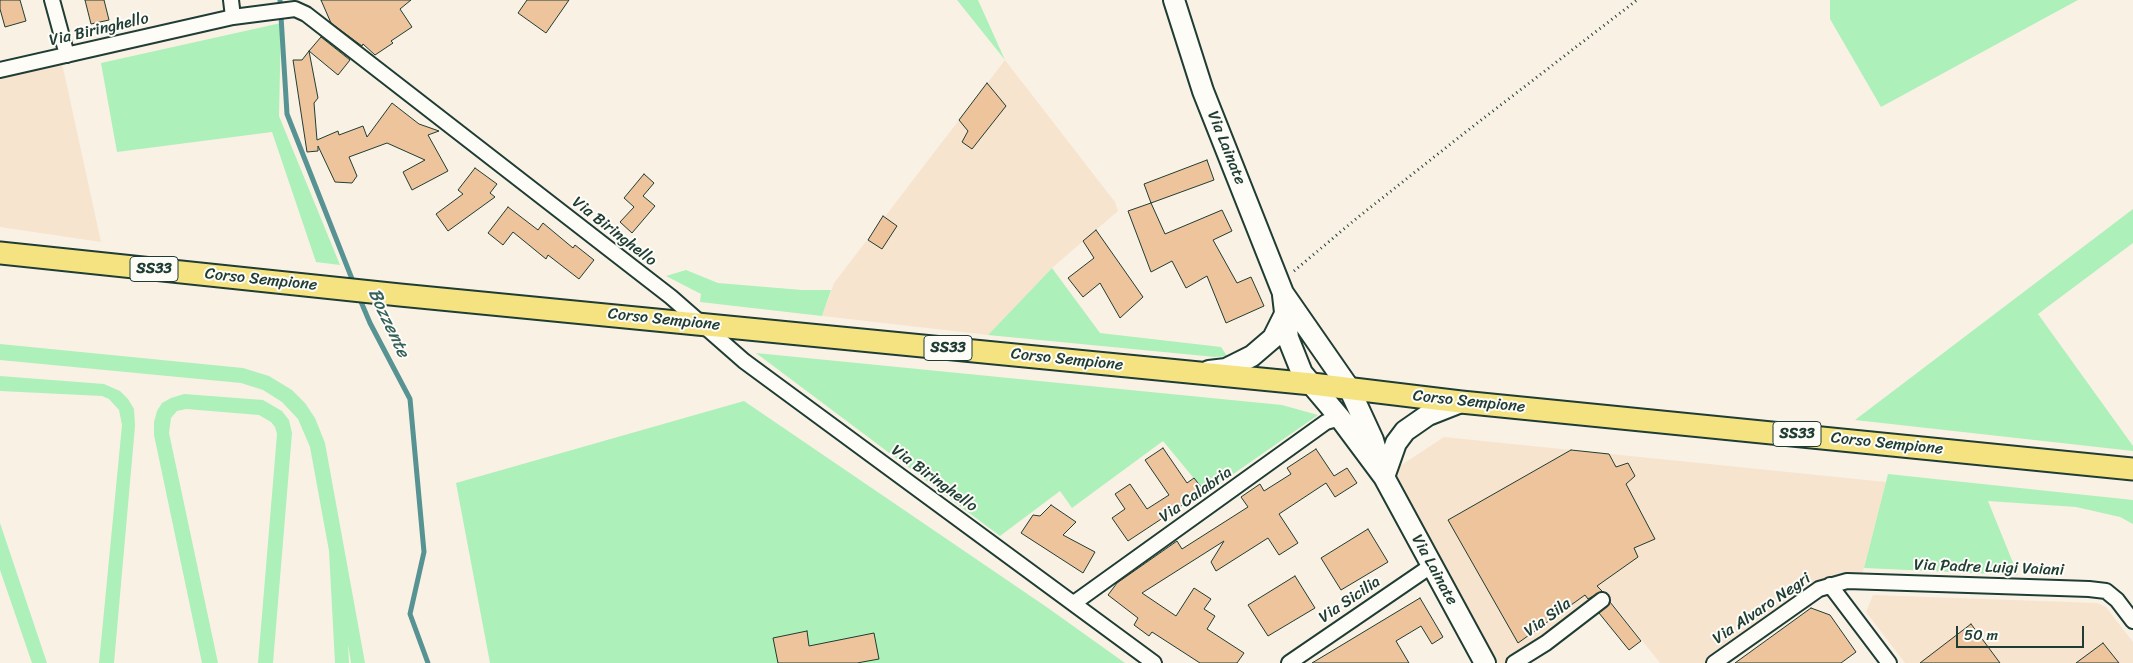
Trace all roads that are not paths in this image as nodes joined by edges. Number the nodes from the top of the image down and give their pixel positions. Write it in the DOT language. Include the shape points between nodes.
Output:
graph roads {
  1 [pos="52,0"];
  2 [pos="231,0"];
  3 [pos="1174,0"];
  4 [pos="233,17"];
  5 [pos="67,55"];
  6 [pos="0,70"];
  7 [pos="0,253"];
  8 [pos="1281,287"];
  9 [pos="1285,314"];
  10 [pos="699,324"];
  11 [pos="1197,372"];
  12 [pos="1312,384"];
  13 [pos="1349,388"];
  14 [pos="1461,402"];
  15 [pos="1340,418"];
  16 [pos="2133,469"];
  17 [pos="1384,477"];
  18 [pos="1431,566"];
  19 [pos="1830,584"];
  20 [pos="1602,600"];
  21 [pos="1074,603"];
  22 [pos="2133,621"];
  23 [pos="1154,663"];
  24 [pos="1289,663"];
  25 [pos="1485,663"];
  26 [pos="1514,663"];
  27 [pos="1714,663"];
  28 [pos="1889,663"];
  1 -- 5 [label="street"];
  2 -- 4 [label="street"];
  3 -- 8 [label="main road, Via Lainate" via="1203,91"];
  4 -- 5 [label="street, Via Biringhello"];
  4 -- 10 [label="street, Via Biringhello" via="295,9 314,20 671,297"];
  5 -- 6 [label="street, Via Biringhello"];
  7 -- 10 [label="main road, Corso Sempione / SS33"];
  8 -- 9 [label="main road, Via Lainate"];
  8 -- 13 [label="main road, Via Lainate"];
  9 -- 11 [label="main road" via="1272,338 1252,356 1226,369"];
  9 -- 12 [label="main road, Via Lainate" via="1294,356"];
  10 -- 11 [label="main road, Corso Sempione / SS33"];
  10 -- 21 [label="street, Via Biringhello" via="744,361"];
  11 -- 12 [label="main road, Corso Sempione / SS33"];
  12 -- 13 [label="main road, Corso Sempione / SS33"];
  12 -- 15 [label="main road, Via Lainate"];
  13 -- 14 [label="main road, Corso Sempione / SS33"];
  13 -- 17 [label="main road, Via Lainate" via="1373,440"];
  14 -- 16 [label="main road, Corso Sempione / SS33"];
  14 -- 17 [label="main road" via="1428,415 1404,431 1396,443"];
  15 -- 17 [label="main road, Via Lainate"];
  15 -- 21 [label="street, Via Calabria" via="1326,422"];
  17 -- 18 [label="main road, Via Lainate"];
  18 -- 24 [label="street, Via Sicilia"];
  18 -- 25 [label="main road, Via Lainate"];
  19 -- 22 [label="street, Via Padre Luigi Vaiani" via="1847,581 2089,588 2106,591"];
  19 -- 27 [label="street, Via Alvaro Negri"];
  19 -- 28 [label="street"];
  20 -- 26 [label="street, Via Sila"];
  21 -- 23 [label="street, Via Biringhello"];
}
